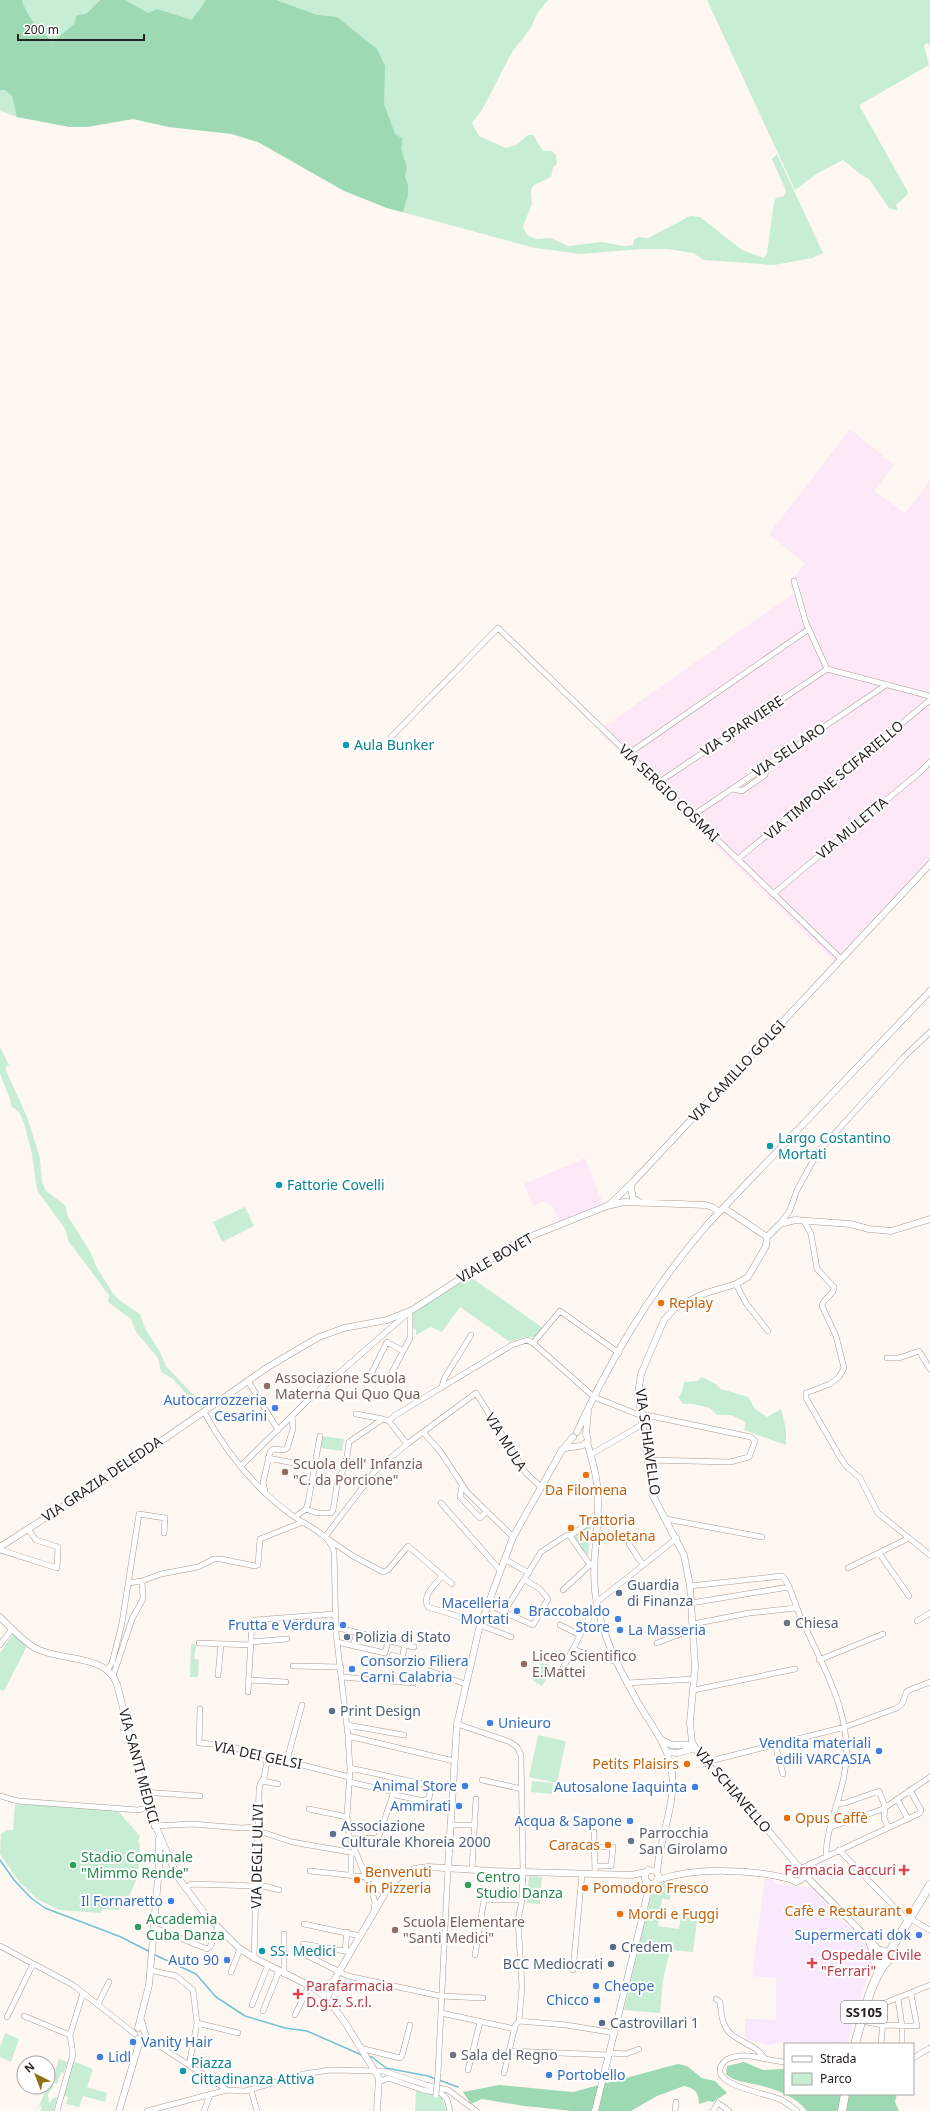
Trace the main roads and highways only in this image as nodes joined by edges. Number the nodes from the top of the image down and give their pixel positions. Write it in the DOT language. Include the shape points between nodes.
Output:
graph roads {
  1 [pos="930,1885"];
  2 [pos="927,1895"];
  3 [pos="855,2043"];
  4 [pos="845,2095"];
  5 [pos="842,2111"];
  1 -- 2 [label="main road"];
  2 -- 3 [label="main road, SS105" via="896,1942 881,1956"];
  4 -- 5 [label="main road"];
}
